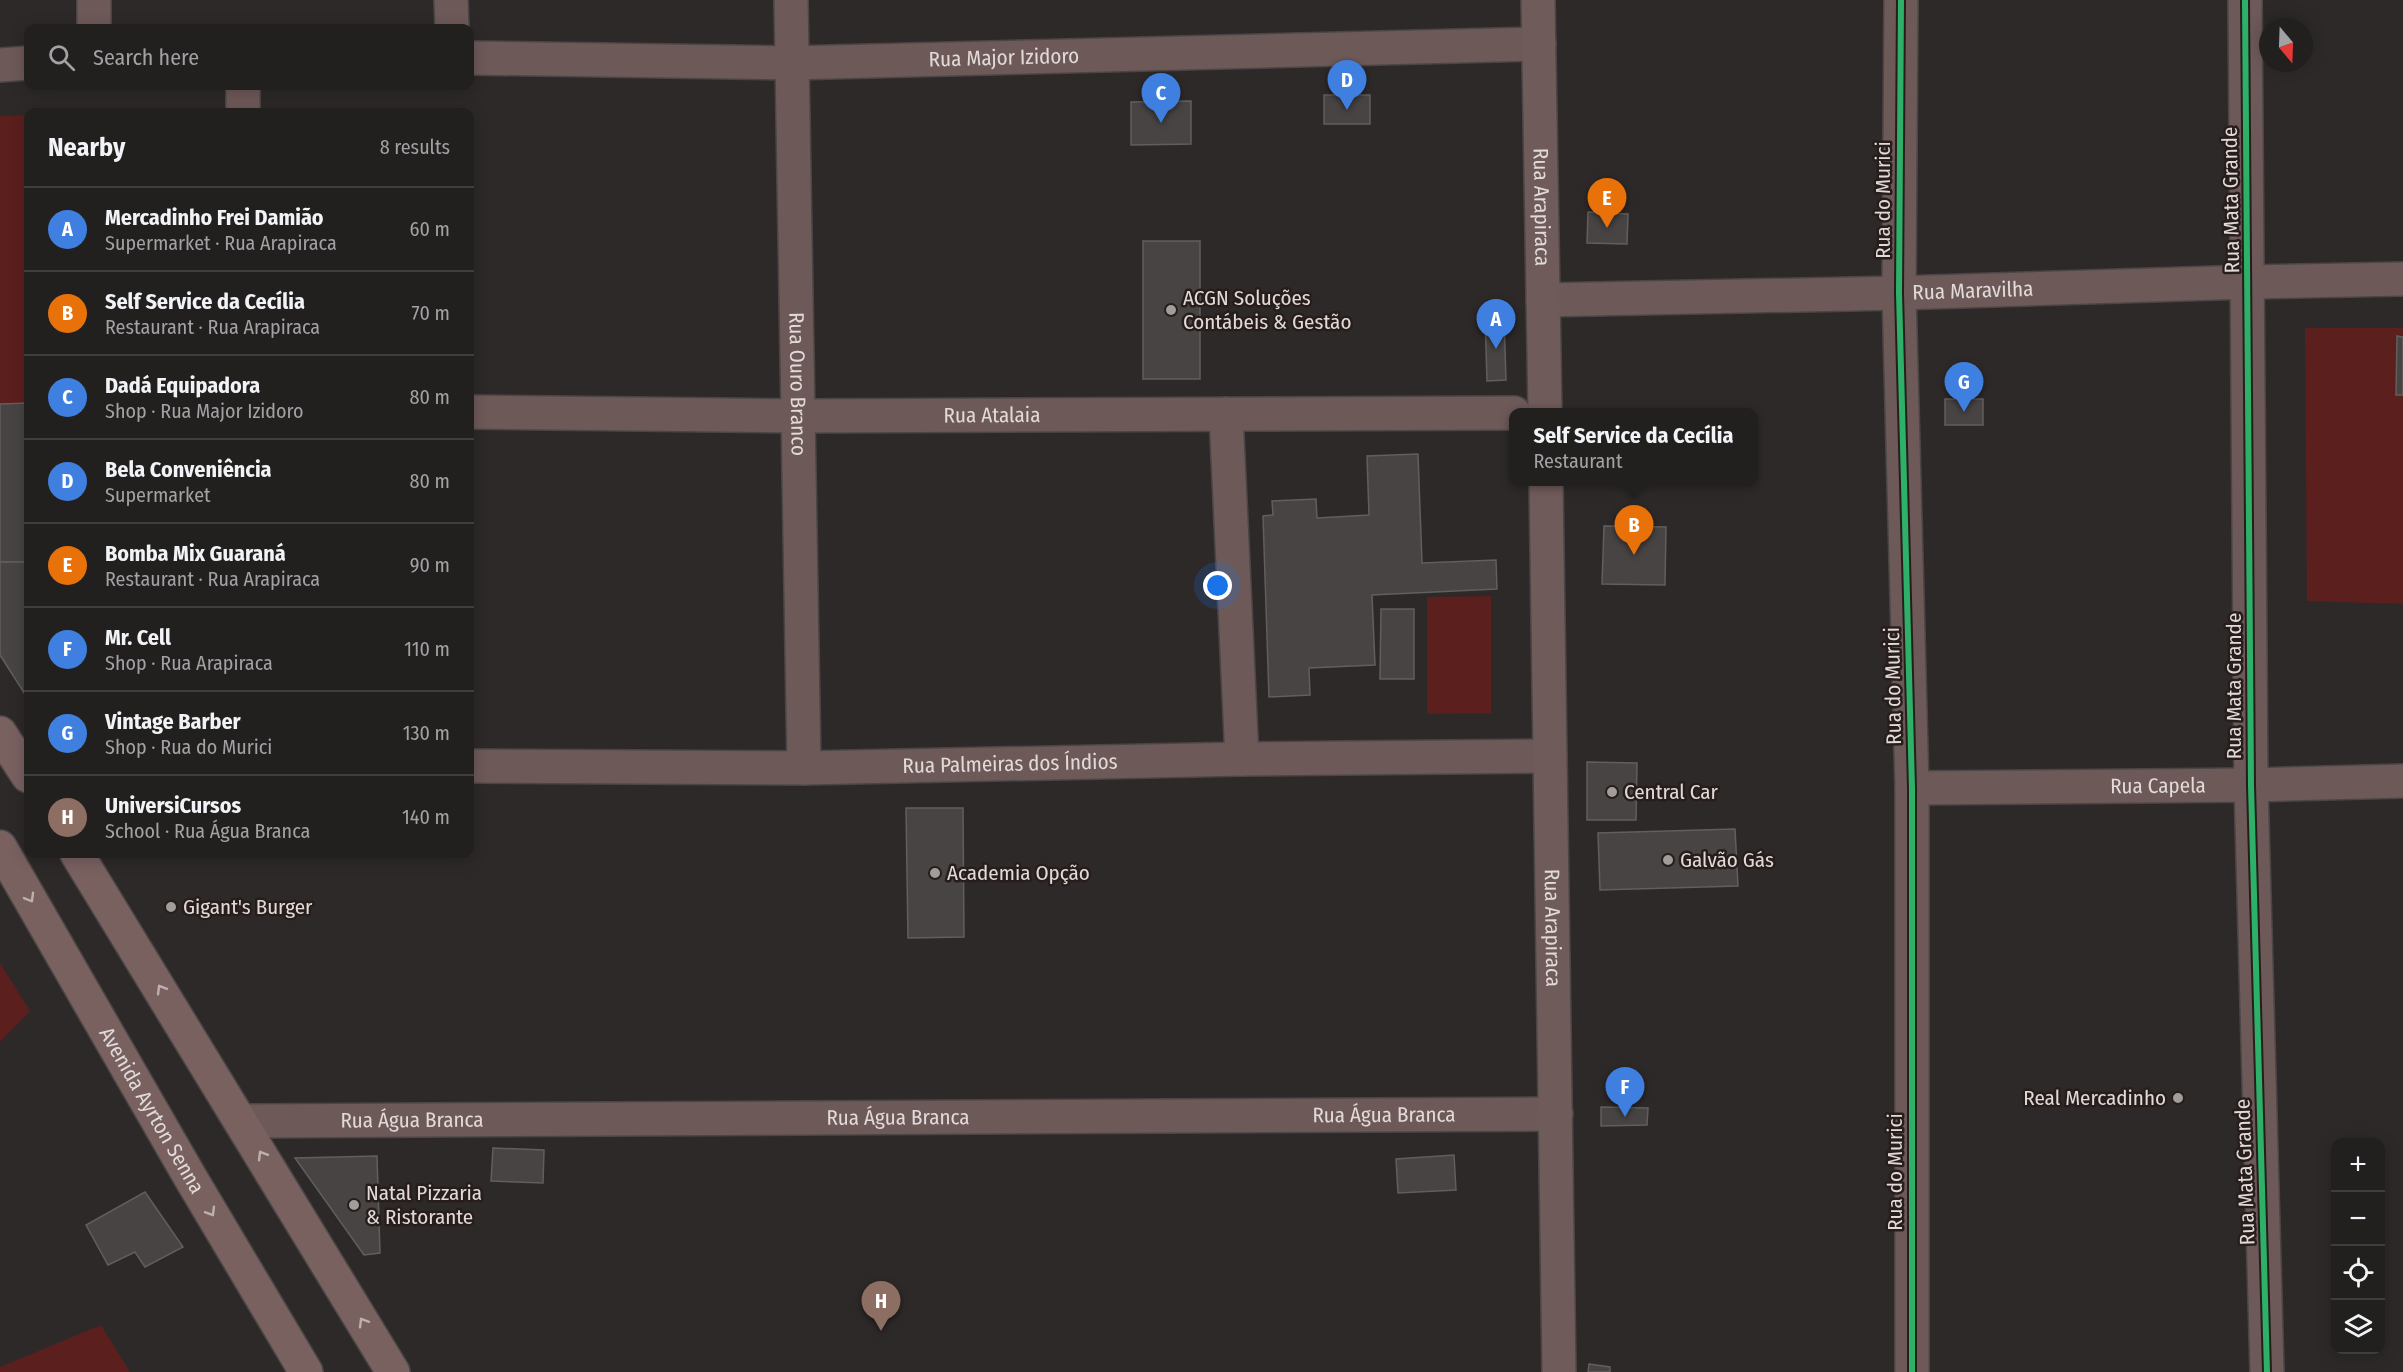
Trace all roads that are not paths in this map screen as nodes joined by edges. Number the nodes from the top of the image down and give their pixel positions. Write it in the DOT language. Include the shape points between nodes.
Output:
graph roads {
  1 [pos="93,0"];
  2 [pos="451,0"];
  3 [pos="791,0"];
  4 [pos="1538,0"];
  5 [pos="1901,0"];
  6 [pos="2246,0"];
  7 [pos="94,24"];
  8 [pos="452,24"];
  9 [pos="1539,44"];
  10 [pos="474,58"];
  11 [pos="24,63"];
  12 [pos="790,63"];
  13 [pos="0,64"];
  14 [pos="243,90"];
  15 [pos="243,108"];
  16 [pos="2403,279"];
  17 [pos="2248,282"];
  18 [pos="1899,293"];
  19 [pos="1543,300"];
  20 [pos="1545,408"];
  21 [pos="474,412"];
  22 [pos="1509,412"];
  23 [pos="1226,414"];
  24 [pos="797,416"];
  25 [pos="1546,486"];
  26 [pos="0,733"];
  27 [pos="1550,756"];
  28 [pos="1242,759"];
  29 [pos="474,766"];
  30 [pos="804,768"];
  31 [pos="24,770"];
  32 [pos="2403,781"];
  33 [pos="2251,785"];
  34 [pos="1912,788"];
  35 [pos="0,848"];
  36 [pos="79,858"];
  37 [pos="1556,1114"];
  38 [pos="241,1121"];
  39 [pos="306,1372"];
  40 [pos="393,1372"];
  41 [pos="1559,1372"];
  42 [pos="1912,1372"];
  43 [pos="2267,1372"];
  1 -- 7 [label="street"];
  2 -- 8 [label="street"];
  3 -- 12 [label="street, Rua Ouro Branco"];
  4 -- 9 [label="street, Rua Arapiraca"];
  5 -- 18 [label="street, Rua do Murici"];
  6 -- 17 [label="street, Rua Mata Grande"];
  9 -- 12 [label="street, Rua Major Izidoro"];
  9 -- 19 [label="street, Rua Arapiraca"];
  10 -- 12 [label="street, Rua Major Izidoro"];
  11 -- 13 [label="street"];
  12 -- 24 [label="street, Rua Ouro Branco"];
  14 -- 15 [label="street"];
  16 -- 17 [label="street, Rua Maravilha"];
  17 -- 18 [label="street, Rua Maravilha"];
  17 -- 33 [label="street, Rua Mata Grande"];
  18 -- 19 [label="street, Rua Maravilha"];
  18 -- 34 [label="street, Rua do Murici"];
  19 -- 20 [label="street, Rua Arapiraca"];
  21 -- 24 [label="street, Rua Atalaia"];
  22 -- 23 [label="street, Rua Atalaia"];
  23 -- 24 [label="street, Rua Atalaia"];
  23 -- 28 [label="street"];
  24 -- 30 [label="street, Rua Ouro Branco"];
  25 -- 27 [label="street, Rua Arapiraca"];
  26 -- 31 [label="main road"];
  27 -- 28 [label="street, Rua Palmeiras dos Índios"];
  27 -- 37 [label="street, Rua Arapiraca"];
  28 -- 30 [label="street, Rua Palmeiras dos Índios"];
  29 -- 30 [label="street, Rua Palmeiras dos Índios"];
  32 -- 33 [label="street, Rua Capela"];
  33 -- 34 [label="street, Rua Capela"];
  33 -- 43 [label="street, Rua Mata Grande"];
  34 -- 42 [label="street, Rua do Murici"];
  35 -- 39 [label="main road, Avenida Ayrton Senna, one-way"];
  38 -- 36 [label="main road, one-way"];
  37 -- 38 [label="street, Rua Água Branca"];
  37 -- 41 [label="street, Rua Arapiraca"];
  40 -- 38 [label="main road, one-way"];
}
